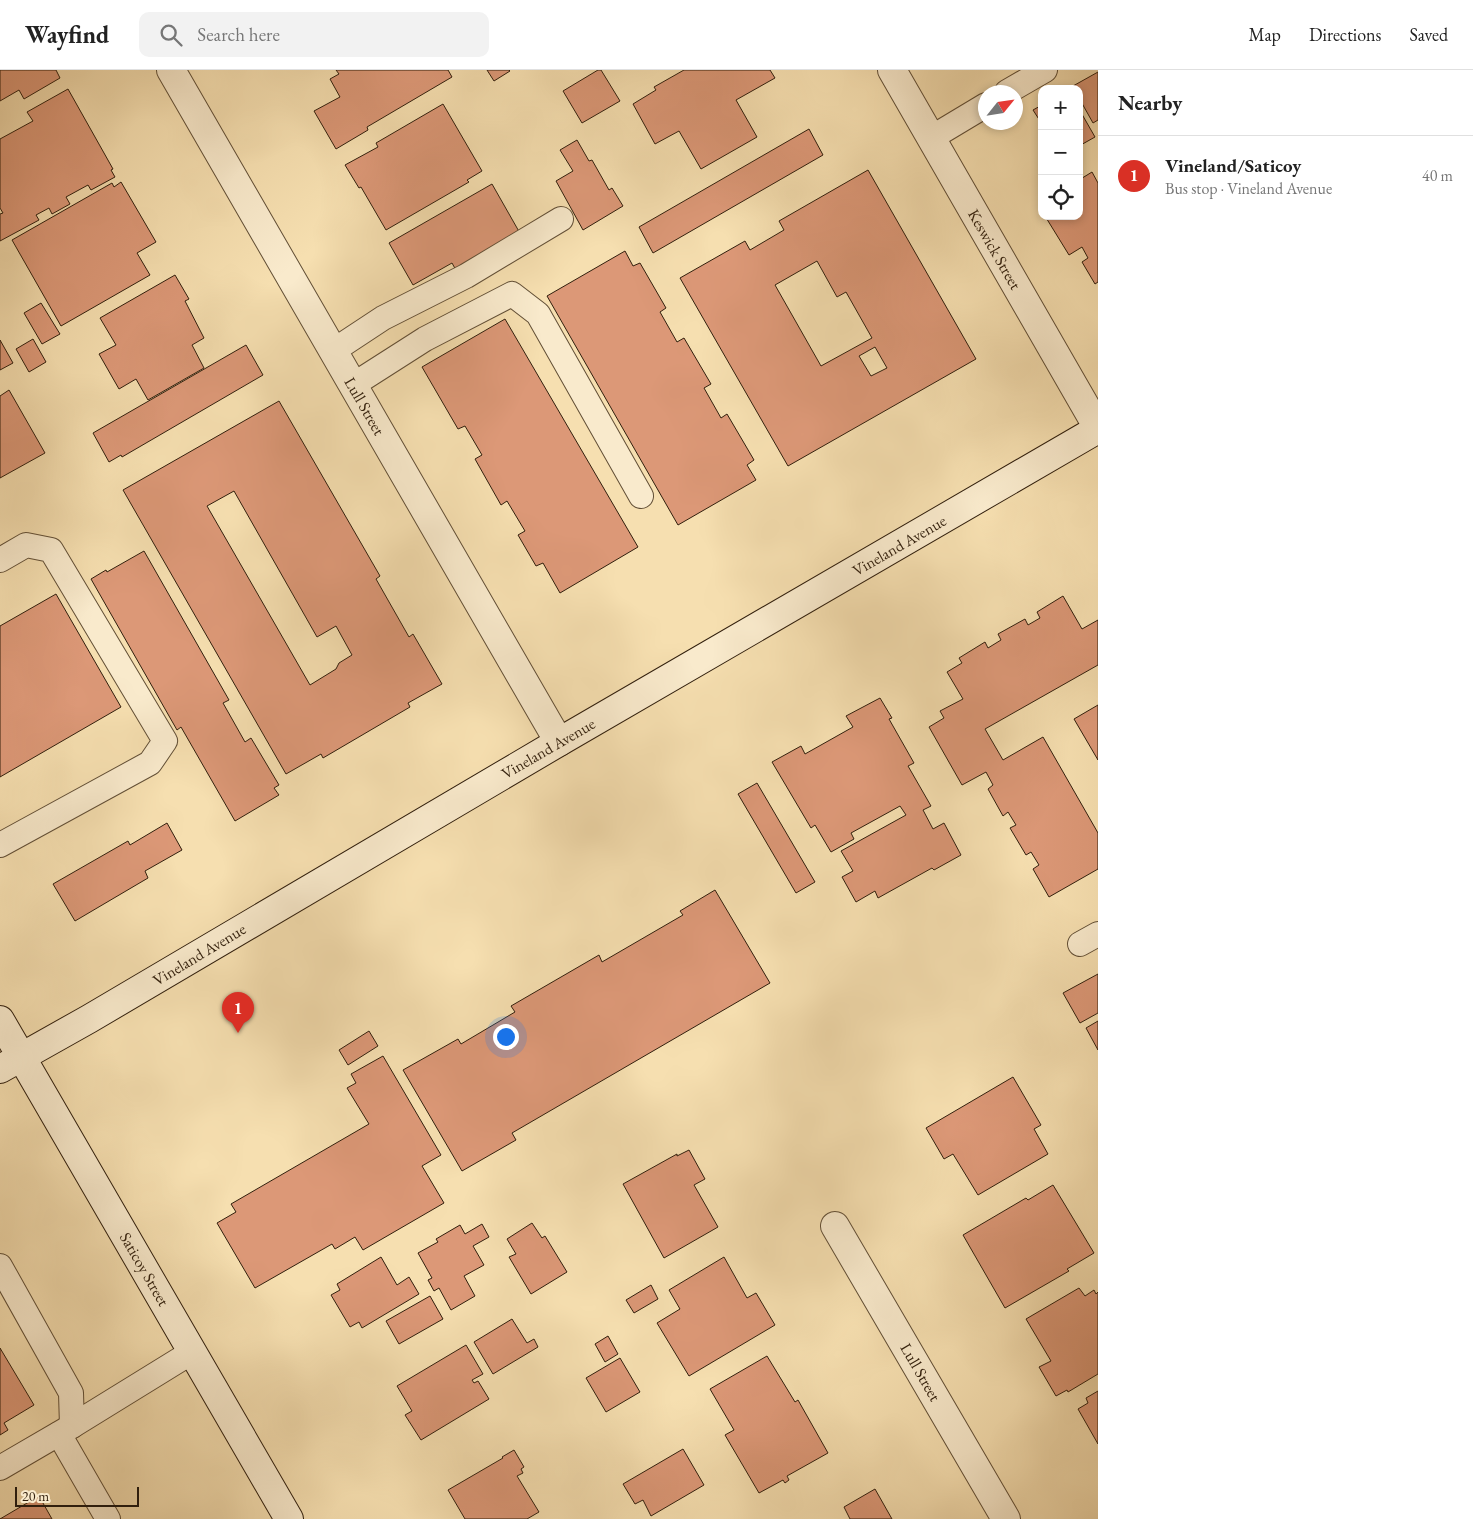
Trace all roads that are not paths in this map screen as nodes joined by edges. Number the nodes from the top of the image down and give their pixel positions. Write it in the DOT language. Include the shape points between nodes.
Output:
graph roads {
  1 [pos="171,70"];
  2 [pos="892,70"];
  3 [pos="1045,70"];
  4 [pos="1019,85"];
  5 [pos="978,110"];
  6 [pos="931,138"];
  7 [pos="561,218"];
  8 [pos="333,351"];
  9 [pos="353,385"];
  10 [pos="1098,429"];
  11 [pos="641,496"];
  12 [pos="0,560"];
  13 [pos="559,742"];
  14 [pos="0,845"];
  15 [pos="0,1020"];
  16 [pos="11,1063"];
  17 [pos="835,1226"];
  18 [pos="0,1266"];
  19 [pos="192,1352"];
  20 [pos="65,1430"];
  21 [pos="0,1468"];
  22 [pos="108,1519"];
  23 [pos="289,1519"];
  24 [pos="1006,1519"];
  1 -- 8 [label="main road, Lull Street"];
  2 -- 6 [label="main road, Keswick Street"];
  3 -- 4 [label="lane"];
  5 -- 6 [label="lane"];
  6 -- 10 [label="main road, Keswick Street"];
  7 -- 8 [label="lane" via="466,276 383,318"];
  8 -- 9 [label="main road, Lull Street"];
  9 -- 11 [label="lane" via="425,338 512,294 538,314"];
  9 -- 13 [label="main road, Lull Street"];
  10 -- 13 [label="main road, Vineland Avenue"];
  12 -- 14 [label="lane" via="26,545 51,550 165,741 150,763"];
  13 -- 16 [label="main road, Vineland Avenue"];
  15 -- 16 [label="main road, Saticoy Street"];
  16 -- 19 [label="main road, Saticoy Street"];
  17 -- 24 [label="main road, Lull Street"];
  18 -- 20 [label="lane" via="71,1393"];
  19 -- 20 [label="lane"];
  19 -- 23 [label="main road, Saticoy Street"];
  20 -- 21 [label="lane"];
  20 -- 22 [label="lane"];
}
